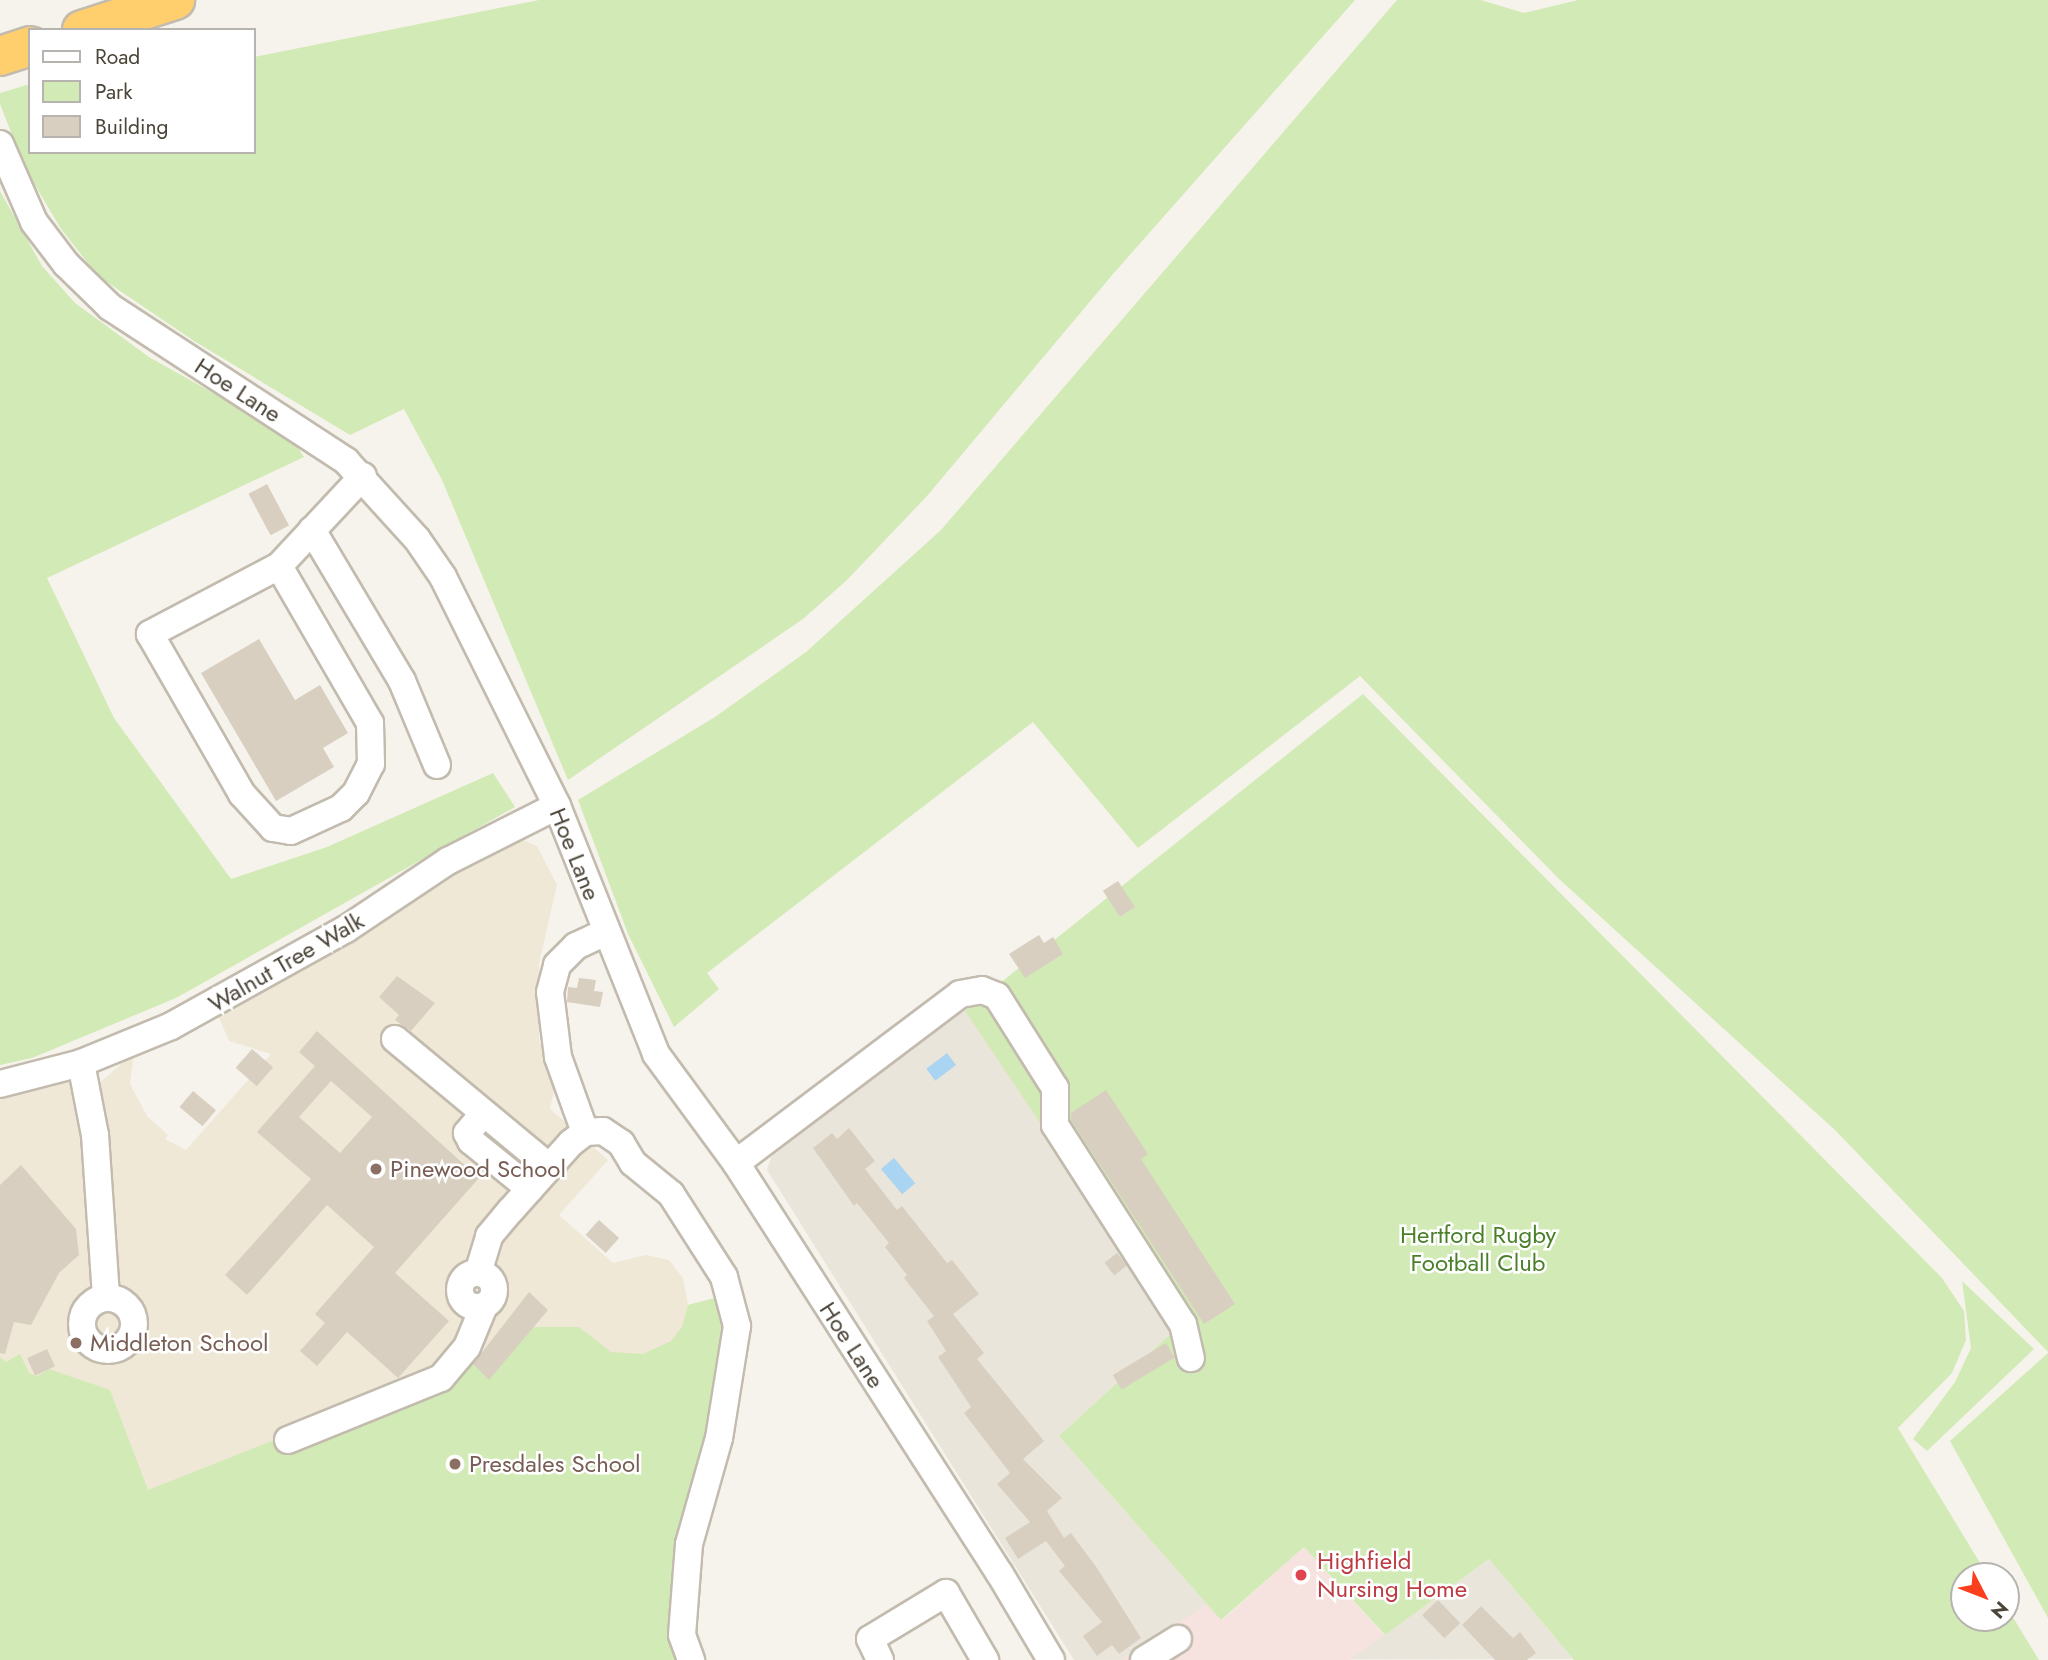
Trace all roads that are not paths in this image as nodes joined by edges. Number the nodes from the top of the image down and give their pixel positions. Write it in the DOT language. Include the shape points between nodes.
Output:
graph roads {
  1 [pos="176,0"];
  2 [pos="88,28"];
  3 [pos="28,47"];
  4 [pos="0,56"];
  5 [pos="0,144"];
  6 [pos="363,476"];
  7 [pos="312,530"];
  8 [pos="279,566"];
  9 [pos="437,765"];
  10 [pos="556,806"];
  11 [pos="607,932"];
  12 [pos="395,1039"];
  13 [pos="81,1063"];
  14 [pos="0,1084"];
  15 [pos="483,1114"];
  16 [pos="585,1132"];
  17 [pos="736,1163"];
  18 [pos="549,1167"];
  19 [pos="530,1189"];
  20 [pos="106,1298"];
  21 [pos="1191,1358"];
  22 [pos="288,1440"];
  23 [pos="1178,1639"];
  24 [pos="691,1660"];
  25 [pos="880,1660"];
  26 [pos="985,1660"];
  27 [pos="1051,1660"];
  28 [pos="1144,1660"];
  1 -- 2 [label="highway"];
  3 -- 4 [label="highway"];
  5 -- 6 [label="street, Hoe Lane" via="34,222 66,264 110,307 307,434"];
  6 -- 7 [label="street"];
  6 -- 10 [label="street, Hoe Lane" via="391,505 443,577"];
  7 -- 8 [label="street"];
  7 -- 9 [label="street" via="402,681"];
  8 -- 8 [label="street" via="370,723 372,744 371,764 356,793 341,808 290,831 273,828 242,793 150,635"];
  10 -- 11 [label="street, Hoe Lane"];
  10 -- 13 [label="street, Walnut Tree Walk" via="448,861 346,929 234,994"];
  11 -- 16 [label="street" via="576,946 557,965 550,992 558,1057"];
  11 -- 17 [label="street, Hoe Lane" via="656,1054"];
  12 -- 15 [label="street"];
  13 -- 14 [label="street, Walnut Tree Walk"];
  13 -- 20 [label="street" via="95,1135"];
  15 -- 18 [label="street"];
  15 -- 19 [label="street" via="467,1133 471,1141"];
  16 -- 18 [label="street"];
  16 -- 24 [label="street" via="603,1132 621,1143 633,1163 671,1194 724,1277 737,1326 719,1438 689,1544 682,1635"];
  17 -- 21 [label="street" via="960,994 972,989 997,996 1055,1088 1055,1125 1183,1324"];
  17 -- 27 [label="street, Hoe Lane"];
  18 -- 19 [label="street"];
  19 -- 22 [label="street" via="489,1236 478,1273 463,1280 461,1296 473,1307 484,1306 467,1347 442,1378"];
  23 -- 28 [label="street"];
  25 -- 26 [label="street" via="870,1639 946,1593"];
}
